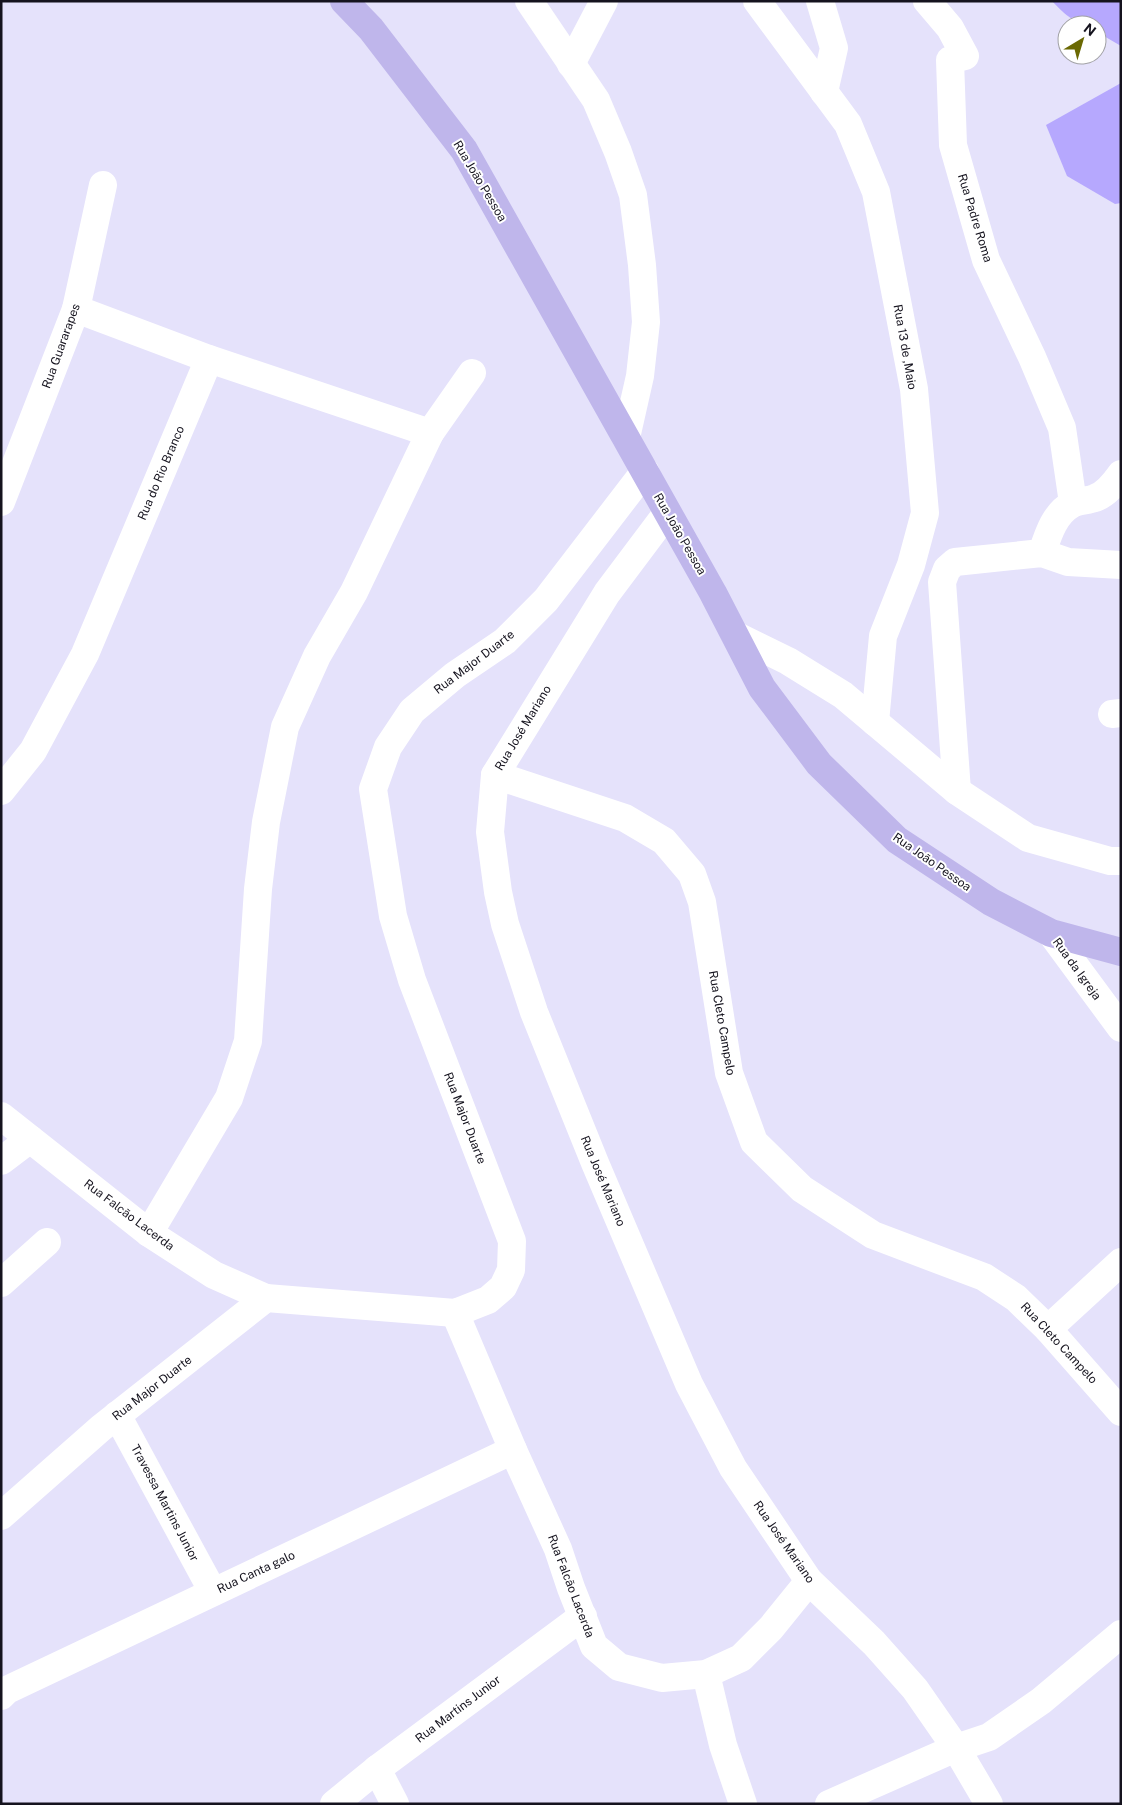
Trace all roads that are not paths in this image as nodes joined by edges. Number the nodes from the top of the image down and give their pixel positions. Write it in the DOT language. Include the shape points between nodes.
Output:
graph roads {
  1 [pos="344,1"];
  2 [pos="529,1"];
  3 [pos="604,1"];
  4 [pos="756,1"];
  5 [pos="820,1"];
  6 [pos="927,1"];
  7 [pos="571,64"];
  8 [pos="824,92"];
  9 [pos="103,185"];
  10 [pos="76,309"];
  11 [pos="209,359"];
  12 [pos="472,373"];
  13 [pos="430,433"];
  14 [pos="626,438"];
  15 [pos="645,471"];
  16 [pos="1121,474"];
  17 [pos="1,502"];
  18 [pos="1073,503"];
  19 [pos="667,513"];
  20 [pos="1042,553"];
  21 [pos="1121,565"];
  22 [pos="735,635"];
  23 [pos="875,722"];
  24 [pos="495,775"];
  25 [pos="1,791"];
  26 [pos="957,791"];
  27 [pos="1121,861"];
  28 [pos="1051,933"];
  29 [pos="1121,952"];
  30 [pos="1121,1028"];
  31 [pos="1,1116"];
  32 [pos="30,1139"];
  33 [pos="1,1161"];
  34 [pos="149,1233"];
  35 [pos="47,1242"];
  36 [pos="1121,1262"];
  37 [pos="1,1283"];
  38 [pos="266,1298"];
  39 [pos="455,1313"];
  40 [pos="1048,1329"];
  41 [pos="1121,1412"];
  42 [pos="117,1415"];
  43 [pos="513,1450"];
  44 [pos="1,1516"];
  45 [pos="809,1581"];
  46 [pos="213,1592"];
  47 [pos="583,1616"];
  48 [pos="1121,1634"];
  49 [pos="706,1674"];
  50 [pos="1,1696"];
  51 [pos="956,1748"];
  52 [pos="376,1769"];
  53 [pos="334,1804"];
  54 [pos="395,1804"];
  55 [pos="743,1804"];
  56 [pos="829,1804"];
  57 [pos="989,1804"];
  1 -- 14 [label="main road, Rua João Pessoa" via="372,29 464,150"];
  2 -- 7 [label="street"];
  3 -- 7 [label="street"];
  4 -- 8 [label="street, Rua 13 de ,Maio"];
  5 -- 8 [label="street" via="834,48"];
  6 -- 18 [label="street, Rua Padre Roma" via="950,28 965,56 950,60 953,145 986,260 1062,428"];
  7 -- 14 [label="street" via="596,100 633,195 646,322 640,376"];
  8 -- 23 [label="street, Rua 13 de ,Maio" via="848,124 876,192 914,389 925,513 911,565 883,636"];
  9 -- 10 [label="street, Rua Guararapes"];
  10 -- 11 [label="street"];
  10 -- 17 [label="street, Rua Guararapes"];
  11 -- 13 [label="street"];
  11 -- 25 [label="street, Rua do Rio Branco" via="85,654 33,751"];
  12 -- 13 [label="street"];
  13 -- 34 [label="street" via="354,592 317,656 284,727 266,822 258,889 248,1041 229,1098"];
  14 -- 15 [label="main road, Rua João Pessoa"];
  15 -- 19 [label="main road, Rua João Pessoa"];
  15 -- 39 [label="street, Rua Major Duarte" via="546,600 505,641 455,674 412,711 388,747 373,789 393,916 412,980 512,1241 511,1270 503,1286 488,1300"];
  16 -- 18 [label="street" via="1108,490 1096,498"];
  18 -- 20 [label="street" via="1051,526"];
  19 -- 22 [label="main road, Rua João Pessoa"];
  19 -- 24 [label="street, Rua José Mariano" via="607,593"];
  20 -- 21 [label="street" via="1068,562"];
  20 -- 26 [label="street" via="955,562 947,569 942,582"];
  22 -- 23 [label="street" via="788,661 843,695"];
  22 -- 28 [label="main road, Rua João Pessoa" via="762,688 819,764 897,840 991,902"];
  23 -- 26 [label="street"];
  24 -- 40 [label="street, Rua Cleto Campelo" via="625,818 664,842 692,874 702,902 728,1073 754,1142 802,1190 873,1235 984,1277 1016,1298"];
  24 -- 45 [label="street, Rua José Mariano" via="490,832 498,892 534,1012 689,1384 733,1468"];
  26 -- 27 [label="street" via="1028,838 1110,861"];
  28 -- 29 [label="main road, Rua João Pessoa"];
  28 -- 30 [label="street, Rua da Igreja"];
  31 -- 32 [label="street, Rua Falcão Lacerda"];
  32 -- 33 [label="street"];
  32 -- 34 [label="street, Rua Falcão Lacerda"];
  34 -- 38 [label="street, Rua Falcão Lacerda" via="214,1275"];
  35 -- 37 [label="street"];
  36 -- 40 [label="street"];
  38 -- 39 [label="street, Rua Major Duarte"];
  38 -- 42 [label="street, Rua Major Duarte"];
  39 -- 43 [label="street, Rua Falcão Lacerda"];
  40 -- 41 [label="street, Rua Cleto Campelo"];
  42 -- 44 [label="street, Rua Major Duarte"];
  42 -- 46 [label="street, Travessa Martins Junior"];
  43 -- 46 [label="street, Rua Canta galo"];
  43 -- 47 [label="street, Rua Falcão Lacerda" via="558,1549"];
  45 -- 49 [label="street, Rua Falcão Lacerda" via="771,1628 741,1658"];
  45 -- 51 [label="street, Rua José Mariano" via="874,1643 915,1689"];
  46 -- 50 [label="street, Rua Canta galo" via="7,1690"];
  47 -- 49 [label="street, Rua Falcão Lacerda" via="594,1646 620,1666 662,1678"];
  47 -- 52 [label="street, Rua Martins Junior"];
  48 -- 51 [label="street" via="1041,1701 989,1738"];
  49 -- 55 [label="street" via="723,1746"];
  51 -- 56 [label="street"];
  51 -- 57 [label="street, Rua José Mariano"];
  52 -- 53 [label="street, Rua Martins Junior"];
  52 -- 54 [label="street"];
}
